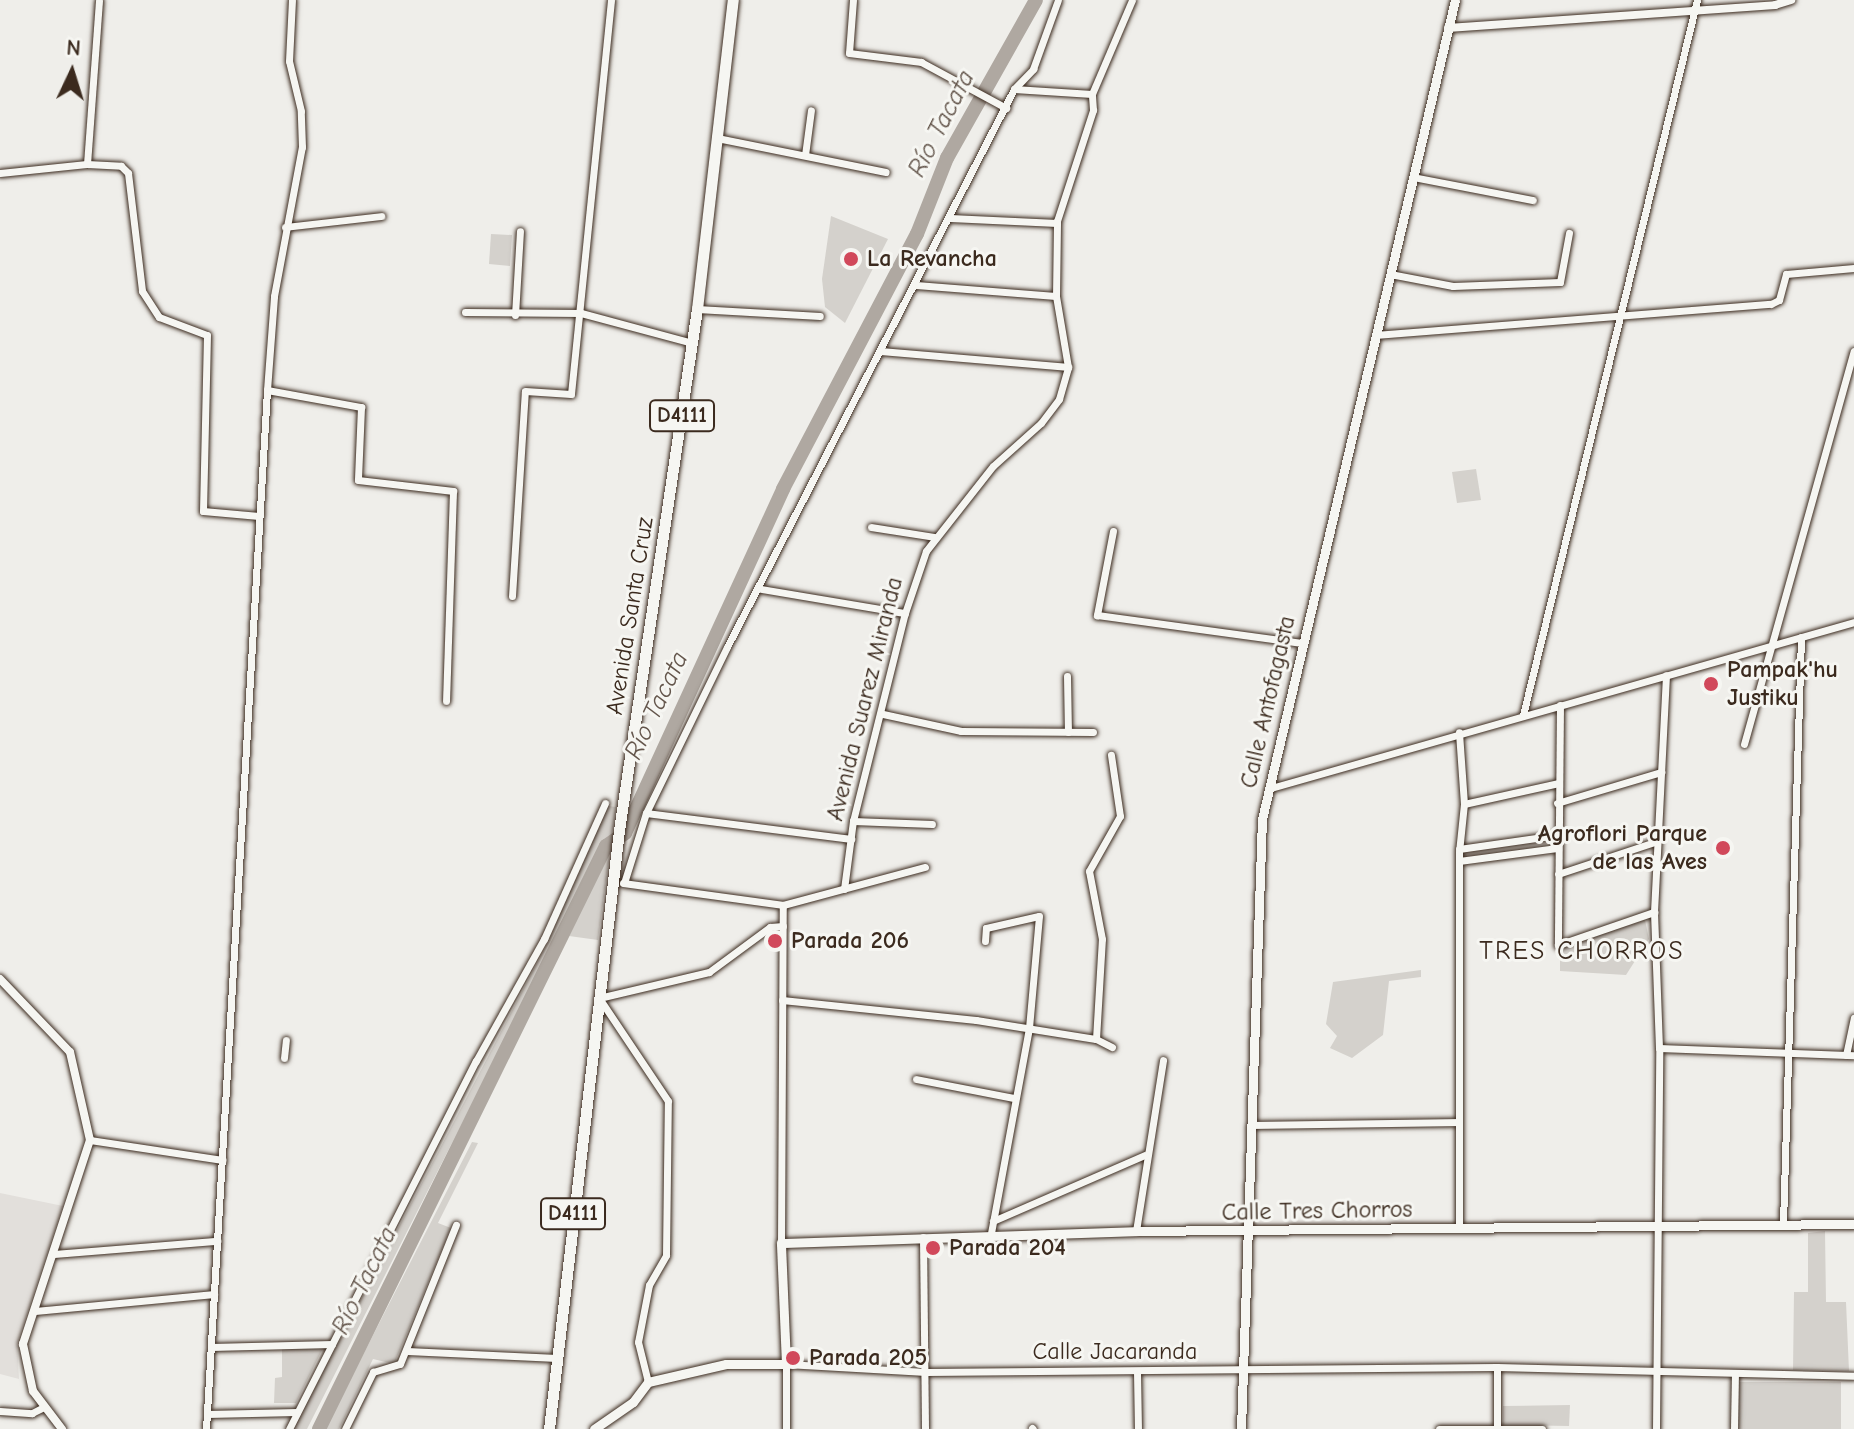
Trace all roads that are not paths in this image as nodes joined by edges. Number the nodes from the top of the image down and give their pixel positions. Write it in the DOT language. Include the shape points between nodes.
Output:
graph roads {
  1 [pos="99,0"];
  2 [pos="292,0"];
  3 [pos="611,0"];
  4 [pos="733,0"];
  5 [pos="853,0"];
  6 [pos="1058,0"];
  7 [pos="1132,0"];
  8 [pos="1455,0"];
  9 [pos="1791,0"];
  10 [pos="1696,5"];
  11 [pos="1448,28"];
  12 [pos="1014,89"];
  13 [pos="1092,94"];
  14 [pos="1006,108"];
  15 [pos="811,110"];
  16 [pos="717,138"];
  17 [pos="805,155"];
  18 [pos="87,164"];
  19 [pos="886,172"];
  20 [pos="0,173"];
  21 [pos="1413,177"];
  22 [pos="1533,200"];
  23 [pos="381,216"];
  24 [pos="950,218"];
  25 [pos="1057,223"];
  26 [pos="285,227"];
  27 [pos="520,231"];
  28 [pos="1569,233"];
  29 [pos="1854,268"];
  30 [pos="1390,274"];
  31 [pos="916,285"];
  32 [pos="1056,296"];
  33 [pos="697,309"];
  34 [pos="465,312"];
  35 [pos="581,313"];
  36 [pos="1621,314"];
  37 [pos="515,315"];
  38 [pos="820,316"];
  39 [pos="1375,335"];
  40 [pos="692,343"];
  41 [pos="881,351"];
  42 [pos="1854,351"];
  43 [pos="1068,367"];
  44 [pos="267,390"];
  45 [pos="259,516"];
  46 [pos="871,527"];
  47 [pos="1113,531"];
  48 [pos="935,537"];
  49 [pos="761,589"];
  50 [pos="512,596"];
  51 [pos="905,613"];
  52 [pos="1854,622"];
  53 [pos="1801,637"];
  54 [pos="1302,643"];
  55 [pos="1771,644"];
  56 [pos="1666,675"];
  57 [pos="1067,676"];
  58 [pos="446,701"];
  59 [pos="1560,705"];
  60 [pos="883,714"];
  61 [pos="1523,715"];
  62 [pos="1068,732"];
  63 [pos="1093,732"];
  64 [pos="1459,732"];
  65 [pos="1744,744"];
  66 [pos="1111,755"];
  67 [pos="1661,772"];
  68 [pos="1559,783"];
  69 [pos="1271,788"];
  70 [pos="605,803"];
  71 [pos="1557,803"];
  72 [pos="1464,804"];
  73 [pos="646,813"];
  74 [pos="853,821"];
  75 [pos="932,824"];
  76 [pos="1557,835"];
  77 [pos="851,839"];
  78 [pos="1658,841"];
  79 [pos="1557,848"];
  80 [pos="1459,849"];
  81 [pos="1459,861"];
  82 [pos="925,867"];
  83 [pos="1558,874"];
  84 [pos="618,882"];
  85 [pos="844,889"];
  86 [pos="783,905"];
  87 [pos="1654,912"];
  88 [pos="783,926"];
  89 [pos="985,941"];
  90 [pos="0,979"];
  91 [pos="599,998"];
  92 [pos="782,1000"];
  93 [pos="1854,1018"];
  94 [pos="1029,1028"];
  95 [pos="1096,1039"];
  96 [pos="286,1040"];
  97 [pos="1112,1047"];
  98 [pos="1659,1048"];
  99 [pos="1787,1052"];
  100 [pos="1850,1055"];
  101 [pos="284,1058"];
  102 [pos="1163,1060"];
  103 [pos="916,1079"];
  104 [pos="1014,1098"];
  105 [pos="1458,1122"];
  106 [pos="1254,1125"];
  107 [pos="90,1140"];
  108 [pos="1145,1155"];
  109 [pos="222,1160"];
  110 [pos="993,1221"];
  111 [pos="1783,1223"];
  112 [pos="1660,1224"];
  113 [pos="1854,1224"];
  114 [pos="456,1225"];
  115 [pos="1459,1229"];
  116 [pos="1136,1231"];
  117 [pos="1250,1232"];
  118 [pos="923,1237"];
  119 [pos="990,1238"];
  120 [pos="217,1241"];
  121 [pos="781,1243"];
  122 [pos="54,1254"];
  123 [pos="214,1294"];
  124 [pos="35,1311"];
  125 [pos="332,1344"];
  126 [pos="211,1347"];
  127 [pos="407,1351"];
  128 [pos="557,1358"];
  129 [pos="786,1364"];
  130 [pos="1497,1367"];
  131 [pos="1244,1371"];
  132 [pos="926,1372"];
  133 [pos="1137,1372"];
  134 [pos="1658,1373"];
  135 [pos="1735,1374"];
  136 [pos="1854,1376"];
  137 [pos="648,1382"];
  138 [pos="44,1407"];
  139 [pos="0,1411"];
  140 [pos="297,1412"];
  141 [pos="207,1414"];
  142 [pos="62,1429"];
  143 [pos="206,1429"];
  144 [pos="289,1429"];
  145 [pos="345,1429"];
  146 [pos="549,1429"];
  147 [pos="594,1429"];
  148 [pos="786,1429"];
  149 [pos="925,1429"];
  150 [pos="1138,1429"];
  151 [pos="1241,1429"];
  152 [pos="1439,1429"];
  153 [pos="1497,1429"];
  154 [pos="1542,1429"];
  155 [pos="1656,1429"];
  156 [pos="1734,1429"];
  1 -- 18 [label="street"];
  2 -- 26 [label="street" via="289,61 301,111 302,147"];
  3 -- 35 [label="street"];
  4 -- 16 [label="main road, Avenida Santa Cruz / D4111"];
  5 -- 14 [label="street" via="849,53 921,62"];
  6 -- 12 [label="street" via="1033,69"];
  7 -- 13 [label="street, Avenida Suarez Miranda"];
  8 -- 11 [label="main road, Calle Antofagasta"];
  9 -- 10 [label="street"];
  10 -- 11 [label="street"];
  10 -- 36 [label="street"];
  11 -- 21 [label="main road, Calle Antofagasta"];
  12 -- 13 [label="street"];
  12 -- 14 [label="street"];
  13 -- 25 [label="street, Avenida Suarez Miranda" via="1093,110"];
  14 -- 24 [label="street"];
  15 -- 17 [label="street"];
  16 -- 17 [label="street"];
  16 -- 33 [label="main road, Avenida Santa Cruz / D4111"];
  17 -- 19 [label="street"];
  18 -- 20 [label="street"];
  18 -- 45 [label="street" via="121,166 128,173 142,291 159,317 207,335 203,511"];
  21 -- 22 [label="street"];
  21 -- 30 [label="main road, Calle Antofagasta"];
  23 -- 26 [label="street"];
  24 -- 25 [label="street"];
  24 -- 31 [label="street"];
  25 -- 32 [label="street, Avenida Suarez Miranda"];
  26 -- 44 [label="street"];
  27 -- 37 [label="street"];
  28 -- 30 [label="street" via="1560,282 1453,286"];
  29 -- 36 [label="street" via="1786,274 1779,300 1771,304"];
  30 -- 39 [label="main road, Calle Antofagasta"];
  31 -- 32 [label="street"];
  31 -- 41 [label="street"];
  32 -- 43 [label="street, Avenida Suarez Miranda"];
  33 -- 38 [label="street"];
  33 -- 40 [label="main road, Avenida Santa Cruz / D4111"];
  34 -- 37 [label="street"];
  35 -- 37 [label="street"];
  35 -- 40 [label="street"];
  35 -- 50 [label="street" via="571,394 525,391"];
  36 -- 39 [label="street"];
  36 -- 61 [label="street"];
  39 -- 54 [label="main road, Calle Antofagasta"];
  40 -- 84 [label="main road, Avenida Santa Cruz / D4111" via="619,830"];
  41 -- 43 [label="street"];
  41 -- 49 [label="street"];
  42 -- 55 [label="street" via="1799,560"];
  43 -- 48 [label="street, Avenida Suarez Miranda" via="1059,399 1041,423 993,466"];
  44 -- 45 [label="street"];
  44 -- 58 [label="street" via="361,407 358,480 453,491"];
  45 -- 109 [label="street"];
  46 -- 48 [label="street"];
  47 -- 54 [label="street" via="1097,615"];
  48 -- 51 [label="street, Avenida Suarez Miranda"];
  49 -- 51 [label="street"];
  49 -- 73 [label="street"];
  51 -- 60 [label="street, Avenida Suarez Miranda"];
  52 -- 53 [label="street"];
  53 -- 55 [label="street"];
  53 -- 99 [label="street"];
  54 -- 69 [label="main road, Calle Antofagasta"];
  55 -- 56 [label="street"];
  55 -- 65 [label="street"];
  56 -- 59 [label="street"];
  56 -- 67 [label="street"];
  57 -- 62 [label="street"];
  59 -- 61 [label="street"];
  59 -- 68 [label="street"];
  60 -- 62 [label="street" via="940,729"];
  60 -- 74 [label="street, Avenida Suarez Miranda"];
  61 -- 64 [label="street"];
  62 -- 63 [label="street"];
  64 -- 69 [label="street"];
  64 -- 72 [label="street"];
  66 -- 95 [label="street" via="1120,816 1089,871 1102,939"];
  67 -- 71 [label="street"];
  67 -- 78 [label="street"];
  68 -- 71 [label="street"];
  68 -- 72 [label="street"];
  69 -- 106 [label="main road, Calle Antofagasta" via="1259,862"];
  70 -- 125 [label="street" via="544,939"];
  71 -- 76 [label="street"];
  72 -- 80 [label="street"];
  73 -- 77 [label="street"];
  73 -- 84 [label="street"];
  74 -- 75 [label="street"];
  74 -- 77 [label="street, Avenida Suarez Miranda"];
  76 -- 79 [label="street"];
  76 -- 80 [label="street"];
  77 -- 85 [label="street, Avenida Suarez Miranda"];
  78 -- 83 [label="street"];
  78 -- 87 [label="street"];
  79 -- 81 [label="street"];
  79 -- 83 [label="street"];
  80 -- 81 [label="street"];
  81 -- 105 [label="street"];
  82 -- 85 [label="street"];
  83 -- 87 [label="street" via="1558,945"];
  84 -- 86 [label="street"];
  84 -- 91 [label="main road, Avenida Santa Cruz / D4111"];
  85 -- 86 [label="street"];
  86 -- 88 [label="street"];
  87 -- 98 [label="street"];
  88 -- 91 [label="street" via="770,927 709,972"];
  88 -- 92 [label="street"];
  89 -- 94 [label="street" via="986,928 1039,916"];
  90 -- 107 [label="street" via="70,1052"];
  91 -- 128 [label="main road, Avenida Santa Cruz / D4111"];
  91 -- 137 [label="street" via="668,1101 666,1255 649,1285 638,1342"];
  92 -- 94 [label="street"];
  92 -- 121 [label="street"];
  93 -- 100 [label="street"];
  94 -- 95 [label="street"];
  94 -- 104 [label="street"];
  95 -- 97 [label="street"];
  96 -- 101 [label="street"];
  98 -- 99 [label="street"];
  98 -- 112 [label="street"];
  99 -- 100 [label="street"];
  99 -- 111 [label="street"];
  102 -- 108 [label="street"];
  103 -- 104 [label="street"];
  104 -- 110 [label="street"];
  105 -- 106 [label="street"];
  105 -- 115 [label="street"];
  106 -- 117 [label="main road, Calle Antofagasta"];
  107 -- 109 [label="street"];
  107 -- 122 [label="street"];
  108 -- 110 [label="street"];
  108 -- 116 [label="street"];
  109 -- 120 [label="street"];
  110 -- 119 [label="street"];
  111 -- 112 [label="main road, Calle Tres Chorros"];
  111 -- 113 [label="main road, Calle Tres Chorros"];
  112 -- 115 [label="main road, Calle Tres Chorros"];
  112 -- 134 [label="street"];
  114 -- 127 [label="street"];
  115 -- 117 [label="main road, Calle Tres Chorros"];
  116 -- 117 [label="main road, Calle Tres Chorros"];
  116 -- 119 [label="main road, Calle Tres Chorros"];
  117 -- 131 [label="main road, Calle Antofagasta"];
  118 -- 119 [label="main road, Calle Tres Chorros"];
  118 -- 121 [label="main road, Calle Tres Chorros"];
  118 -- 132 [label="street"];
  120 -- 122 [label="street"];
  120 -- 123 [label="street"];
  121 -- 129 [label="main road"];
  122 -- 124 [label="street"];
  123 -- 124 [label="street"];
  123 -- 126 [label="street"];
  124 -- 138 [label="street" via="23,1344 26,1372"];
  125 -- 126 [label="street"];
  125 -- 140 [label="street"];
  126 -- 141 [label="street"];
  127 -- 128 [label="street"];
  127 -- 145 [label="street" via="400,1364 373,1372"];
  128 -- 146 [label="main road, Avenida Santa Cruz / D4111"];
  129 -- 132 [label="street, Calle Jacaranda"];
  129 -- 137 [label="main road, Calle Jacaranda" via="726,1364"];
  129 -- 148 [label="street"];
  130 -- 131 [label="street, Calle Jacaranda"];
  130 -- 134 [label="street, Calle Jacaranda"];
  130 -- 153 [label="street"];
  131 -- 133 [label="street, Calle Jacaranda"];
  131 -- 151 [label="main road, Calle Antofagasta"];
  132 -- 133 [label="street, Calle Jacaranda"];
  132 -- 149 [label="street"];
  133 -- 150 [label="street"];
  134 -- 135 [label="street, Calle Jacaranda"];
  134 -- 155 [label="street"];
  135 -- 136 [label="street, Calle Jacaranda"];
  135 -- 156 [label="street"];
  137 -- 147 [label="main road" via="633,1402"];
  138 -- 139 [label="street" via="32,1413"];
  138 -- 142 [label="street"];
  140 -- 141 [label="street"];
  140 -- 144 [label="street"];
  141 -- 143 [label="street"];
  152 -- 153 [label="street"];
  153 -- 154 [label="street"];
}
